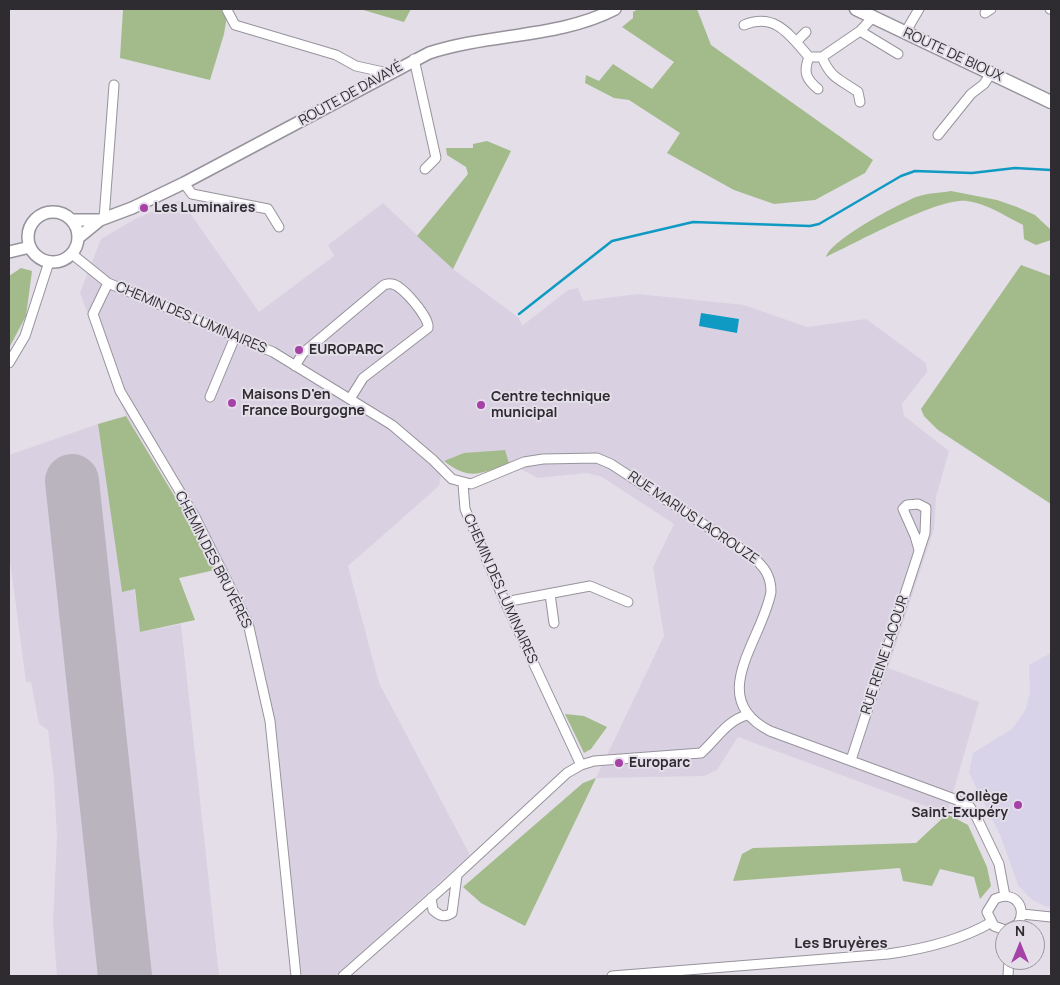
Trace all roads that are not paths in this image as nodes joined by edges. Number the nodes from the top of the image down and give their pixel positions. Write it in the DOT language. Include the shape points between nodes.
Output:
graph roads {
  1 [pos="616,9"];
  2 [pos="856,9"];
  3 [pos="920,9"];
  4 [pos="227,10"];
  5 [pos="873,17"];
  6 [pos="744,25"];
  7 [pos="860,31"];
  8 [pos="806,32"];
  9 [pos="905,32"];
  10 [pos="796,42"];
  11 [pos="898,54"];
  12 [pos="809,57"];
  13 [pos="822,57"];
  14 [pos="414,60"];
  15 [pos="388,73"];
  16 [pos="991,73"];
  17 [pos="114,85"];
  18 [pos="818,88"];
  19 [pos="860,102"];
  20 [pos="1051,102"];
  21 [pos="938,136"];
  22 [pos="425,169"];
  23 [pos="184,183"];
  24 [pos="102,219"];
  25 [pos="72,220"];
  26 [pos="279,227"];
  27 [pos="78,238"];
  28 [pos="30,247"];
  29 [pos="9,252"];
  30 [pos="72,254"];
  31 [pos="49,262"];
  32 [pos="108,283"];
  33 [pos="234,337"];
  34 [pos="9,363"];
  35 [pos="295,366"];
  36 [pos="210,397"];
  37 [pos="350,399"];
  38 [pos="463,484"];
  39 [pos="919,550"];
  40 [pos="550,594"];
  41 [pos="505,602"];
  42 [pos="628,602"];
  43 [pos="554,623"];
  44 [pos="747,715"];
  45 [pos="851,760"];
  46 [pos="580,764"];
  47 [pos="457,875"];
  48 [pos="1005,896"];
  49 [pos="431,898"];
  50 [pos="1022,914"];
  51 [pos="1051,916"];
  52 [pos="1020,920"];
  53 [pos="990,922"];
  54 [pos="995,926"];
  55 [pos="296,976"];
  56 [pos="343,976"];
  57 [pos="612,976"];
  1 -- 14 [label="street, ROUTE DE DAVAYÉ" via="575,24 454,45"];
  2 -- 5 [label="main road, ROUTE DE BIOUX"];
  3 -- 9 [label="street"];
  4 -- 15 [label="street" via="235,25 336,55 356,66"];
  5 -- 7 [label="street"];
  5 -- 9 [label="main road, ROUTE DE BIOUX"];
  6 -- 10 [label="street" via="768,20"];
  7 -- 11 [label="street"];
  7 -- 13 [label="street"];
  8 -- 10 [label="street"];
  9 -- 16 [label="main road, ROUTE DE BIOUX"];
  10 -- 12 [label="street"];
  12 -- 13 [label="street"];
  12 -- 18 [label="street" via="805,72 807,80"];
  13 -- 19 [label="street" via="834,78 858,92"];
  14 -- 15 [label="street, ROUTE DE DAVAYÉ"];
  14 -- 22 [label="street" via="436,158"];
  15 -- 23 [label="street, ROUTE DE DAVAYÉ"];
  16 -- 20 [label="main road, ROUTE DE BIOUX"];
  16 -- 21 [label="street"];
  17 -- 24 [label="street"];
  23 -- 24 [label="street, ROUTE DE DAVAYÉ"];
  23 -- 26 [label="street" via="192,194 268,209"];
  24 -- 25 [label="street, ROUTE DE DAVAYÉ"];
  24 -- 27 [label="street, ROUTE DE DAVAYÉ"];
  25 -- 27 [label="street"];
  25 -- 28 [label="street" via="66,215 50,212 36,218 28,231"];
  27 -- 30 [label="street"];
  28 -- 29 [label="street"];
  28 -- 31 [label="street" via="34,254"];
  30 -- 31 [label="street"];
  30 -- 32 [label="street, CHEMIN DES LUMINAIRES"];
  31 -- 34 [label="street" via="25,336"];
  32 -- 33 [label="street, CHEMIN DES LUMINAIRES"];
  32 -- 55 [label="street, CHEMIN DES BRUYÈRES" via="93,314 120,391 195,517 248,623 256,652 270,721"];
  33 -- 35 [label="street, CHEMIN DES LUMINAIRES" via="273,352"];
  33 -- 36 [label="street"];
  35 -- 37 [label="street, CHEMIN DES LUMINAIRES"];
  35 -- 37 [label="street" via="303,353 384,285 400,287 427,318 428,328 363,378"];
  37 -- 38 [label="street, CHEMIN DES LUMINAIRES" via="392,425 452,479"];
  38 -- 41 [label="street, CHEMIN DES LUMINAIRES" via="465,508"];
  38 -- 44 [label="street, RUE MARIUS LACROUZE" via="471,484 534,460 597,458 612,464 759,562 770,577 771,592 740,678 739,698"];
  39 -- 39 [label="street, RUE REINE LACOUR" via="903,509 907,505 918,504 926,508 926,533"];
  39 -- 45 [label="street, RUE REINE LACOUR"];
  40 -- 41 [label="street"];
  40 -- 42 [label="street" via="593,587"];
  40 -- 43 [label="street"];
  41 -- 46 [label="street, CHEMIN DES LUMINAIRES"];
  44 -- 45 [label="street" via="770,731"];
  44 -- 46 [label="street" via="726,726 701,753"];
  45 -- 48 [label="street" via="970,807 999,864"];
  46 -- 47 [label="street"];
  47 -- 49 [label="street"];
  47 -- 49 [label="street" via="452,912 439,916 432,910"];
  48 -- 50 [label="street" via="1015,899"];
  48 -- 53 [label="street" via="991,902 987,912"];
  49 -- 56 [label="street"];
  50 -- 51 [label="street"];
  50 -- 52 [label="street"];
  53 -- 54 [label="street"];
  53 -- 57 [label="street" via="973,933 930,946 850,958"];
}
